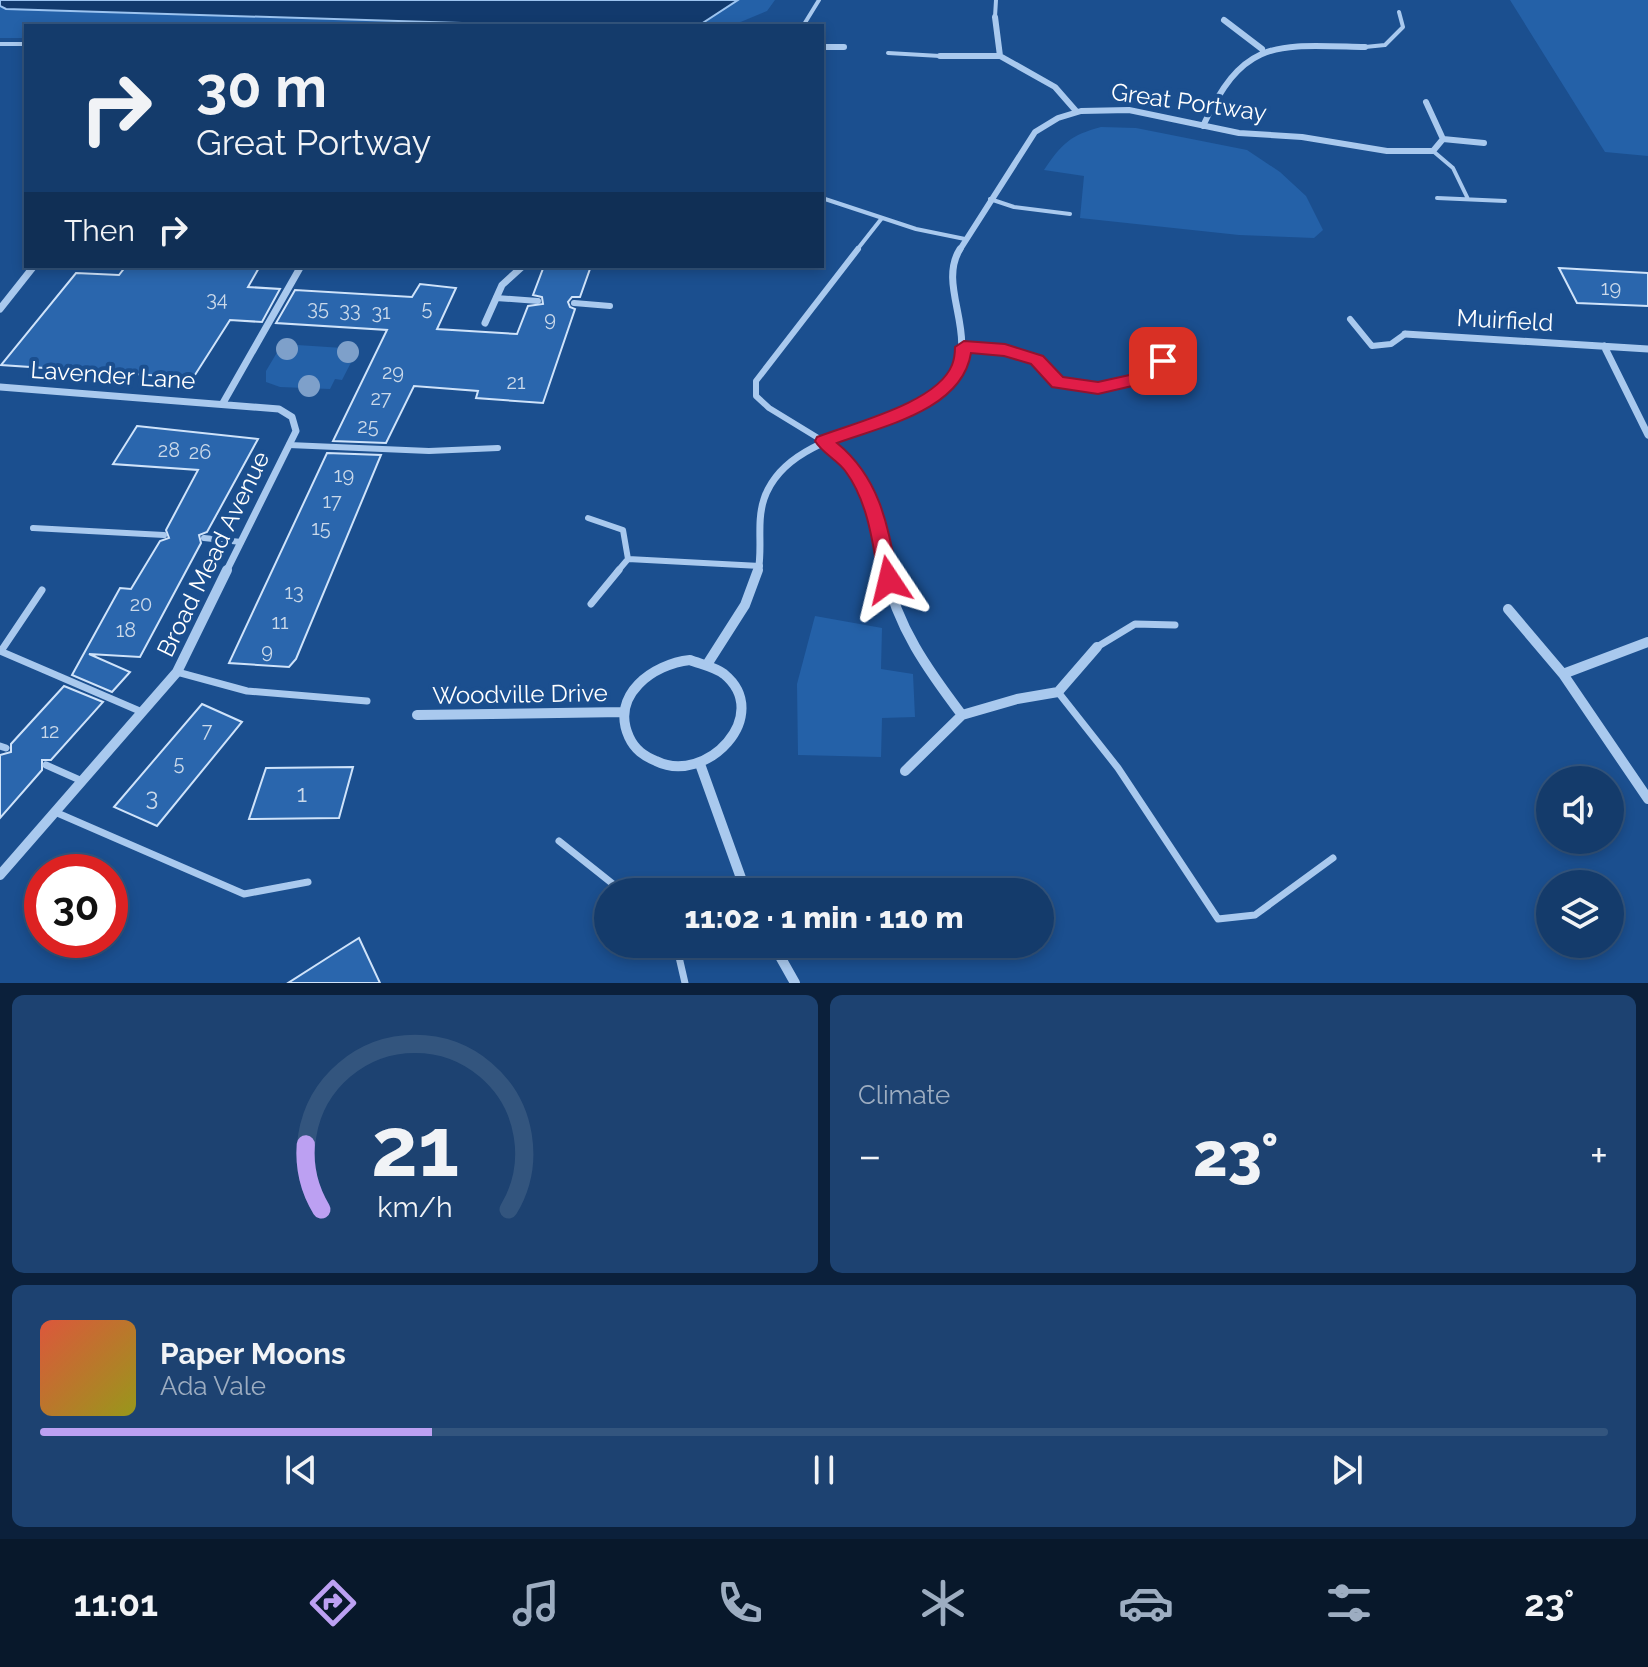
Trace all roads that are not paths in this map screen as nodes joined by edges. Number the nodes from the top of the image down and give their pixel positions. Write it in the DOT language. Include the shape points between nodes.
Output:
graph roads {
  1 [pos="819,0"];
  2 [pos="996,0"];
  3 [pos="1399,12"];
  4 [pos="995,17"];
  5 [pos="1224,20"];
  6 [pos="804,24"];
  7 [pos="0,44"];
  8 [pos="24,44"];
  9 [pos="824,47"];
  10 [pos="844,47"];
  11 [pos="1365,47"];
  12 [pos="1262,49"];
  13 [pos="888,53"];
  14 [pos="940,56"];
  15 [pos="1000,56"];
  16 [pos="1426,102"];
  17 [pos="1076,111"];
  18 [pos="1203,126"];
  19 [pos="1443,139"];
  20 [pos="1484,143"];
  21 [pos="1433,151"];
  22 [pos="1437,198"];
  23 [pos="824,199"];
  24 [pos="990,199"];
  25 [pos="1468,199"];
  26 [pos="1505,201"];
  27 [pos="1070,214"];
  28 [pos="882,218"];
  29 [pos="965,239"];
  30 [pos="32,268"];
  31 [pos="300,268"];
  32 [pos="521,268"];
  33 [pos="496,298"];
  34 [pos="538,301"];
  35 [pos="574,303"];
  36 [pos="610,306"];
  37 [pos="0,309"];
  38 [pos="1350,319"];
  39 [pos="485,323"];
  40 [pos="1405,334"];
  41 [pos="1604,346"];
  42 [pos="964,347"];
  43 [pos="1645,350"];
  44 [pos="1163,361"];
  45 [pos="0,387"];
  46 [pos="223,403"];
  47 [pos="1648,435"];
  48 [pos="823,441"];
  49 [pos="289,445"];
  50 [pos="498,448"];
  51 [pos="588,518"];
  52 [pos="33,528"];
  53 [pos="164,535"];
  54 [pos="204,538"];
  55 [pos="241,542"];
  56 [pos="628,559"];
  57 [pos="760,566"];
  58 [pos="42,590"];
  59 [pos="591,604"];
  60 [pos="1508,609"];
  61 [pos="1175,625"];
  62 [pos="1648,642"];
  63 [pos="1097,647"];
  64 [pos="0,651"];
  65 [pos="708,663"];
  66 [pos="177,672"];
  67 [pos="1563,674"];
  68 [pos="1058,692"];
  69 [pos="367,701"];
  70 [pos="142,712"];
  71 [pos="624,712"];
  72 [pos="417,715"];
  73 [pos="962,715"];
  74 [pos="700,764"];
  75 [pos="46,765"];
  76 [pos="905,771"];
  77 [pos="82,781"];
  78 [pos="1648,799"];
  79 [pos="55,812"];
  80 [pos="559,841"];
  81 [pos="1333,858"];
  82 [pos="0,875"];
  83 [pos="605,878"];
  84 [pos="741,878"];
  85 [pos="308,882"];
  86 [pos="679,958"];
  87 [pos="781,958"];
  88 [pos="685,983"];
  89 [pos="795,983"];
  1 -- 6 [label="lane"];
  2 -- 4 [label="lane"];
  3 -- 11 [label="lane" via="1403,27 1385,45"];
  4 -- 15 [label="street"];
  5 -- 12 [label="street"];
  7 -- 8 [label="lane"];
  9 -- 10 [label="street"];
  11 -- 12 [label="street"];
  12 -- 18 [label="street" via="1243,60 1211,105"];
  13 -- 14 [label="lane"];
  14 -- 15 [label="street"];
  15 -- 17 [label="street" via="1055,87"];
  16 -- 19 [label="street"];
  17 -- 18 [label="street, Great Portway" via="1147,112"];
  17 -- 24 [label="street, Great Portway" via="1052,118 1035,132"];
  18 -- 21 [label="street, Great Portway" via="1408,154"];
  19 -- 20 [label="street"];
  19 -- 21 [label="street"];
  21 -- 25 [label="lane" via="1453,168"];
  22 -- 25 [label="lane"];
  23 -- 28 [label="lane"];
  24 -- 27 [label="lane"];
  24 -- 29 [label="street, Great Portway"];
  25 -- 26 [label="lane"];
  28 -- 29 [label="lane"];
  28 -- 48 [label="lane" via="756,381 756,396 769,408"];
  29 -- 42 [label="street, Great Portway" via="952,272"];
  30 -- 37 [label="street"];
  31 -- 46 [label="street"];
  32 -- 33 [label="street"];
  33 -- 34 [label="lane"];
  33 -- 39 [label="street"];
  35 -- 36 [label="lane"];
  38 -- 40 [label="lane" via="1372,346 1391,344"];
  40 -- 41 [label="street, Muirfield"];
  41 -- 43 [label="street, Muirfield"];
  41 -- 47 [label="street"];
  42 -- 44 [label="lane" via="1005,350 1037,360 1058,383 1098,388 1139,379"];
  42 -- 48 [label="street" via="948,384 916,407"];
  45 -- 46 [label="street, Lavender Lane"];
  46 -- 49 [label="street, Broad Mead Avenue" via="279,409 292,417 296,431"];
  48 -- 57 [label="street" via="788,463 767,490 758,526"];
  48 -- 73 [label="street" via="852,465 865,490 880,532 893,604 915,651"];
  49 -- 50 [label="lane"];
  49 -- 55 [label="street, Broad Mead Avenue"];
  51 -- 56 [label="lane" via="623,530"];
  52 -- 53 [label="lane"];
  54 -- 55 [label="lane"];
  55 -- 66 [label="street, Broad Mead Avenue"];
  56 -- 57 [label="lane"];
  56 -- 59 [label="lane"];
  57 -- 65 [label="street" via="754,586"];
  58 -- 64 [label="lane"];
  60 -- 67 [label="street"];
  61 -- 63 [label="lane" via="1135,624"];
  62 -- 67 [label="street"];
  63 -- 68 [label="street"];
  64 -- 70 [label="lane"];
  65 -- 71 [label="street" via="671,662 654,669 629,696"];
  65 -- 74 [label="street" via="725,672 743,703 733,739"];
  66 -- 69 [label="lane" via="207,684 289,698"];
  66 -- 70 [label="street, Broad Mead Avenue"];
  67 -- 78 [label="street"];
  68 -- 73 [label="street"];
  68 -- 81 [label="lane" via="1118,768 1218,919 1255,915"];
  70 -- 77 [label="street, Broad Mead Avenue"];
  71 -- 72 [label="street, Woodville Drive"];
  71 -- 74 [label="street" via="629,737 645,757 661,765"];
  73 -- 76 [label="street"];
  74 -- 84 [label="street"];
  75 -- 77 [label="lane"];
  77 -- 79 [label="street, Broad Mead Avenue"];
  79 -- 82 [label="street, Broad Mead Avenue"];
  79 -- 85 [label="lane" via="244,894"];
  80 -- 83 [label="lane"];
  86 -- 88 [label="lane"];
  87 -- 89 [label="street"];
}
